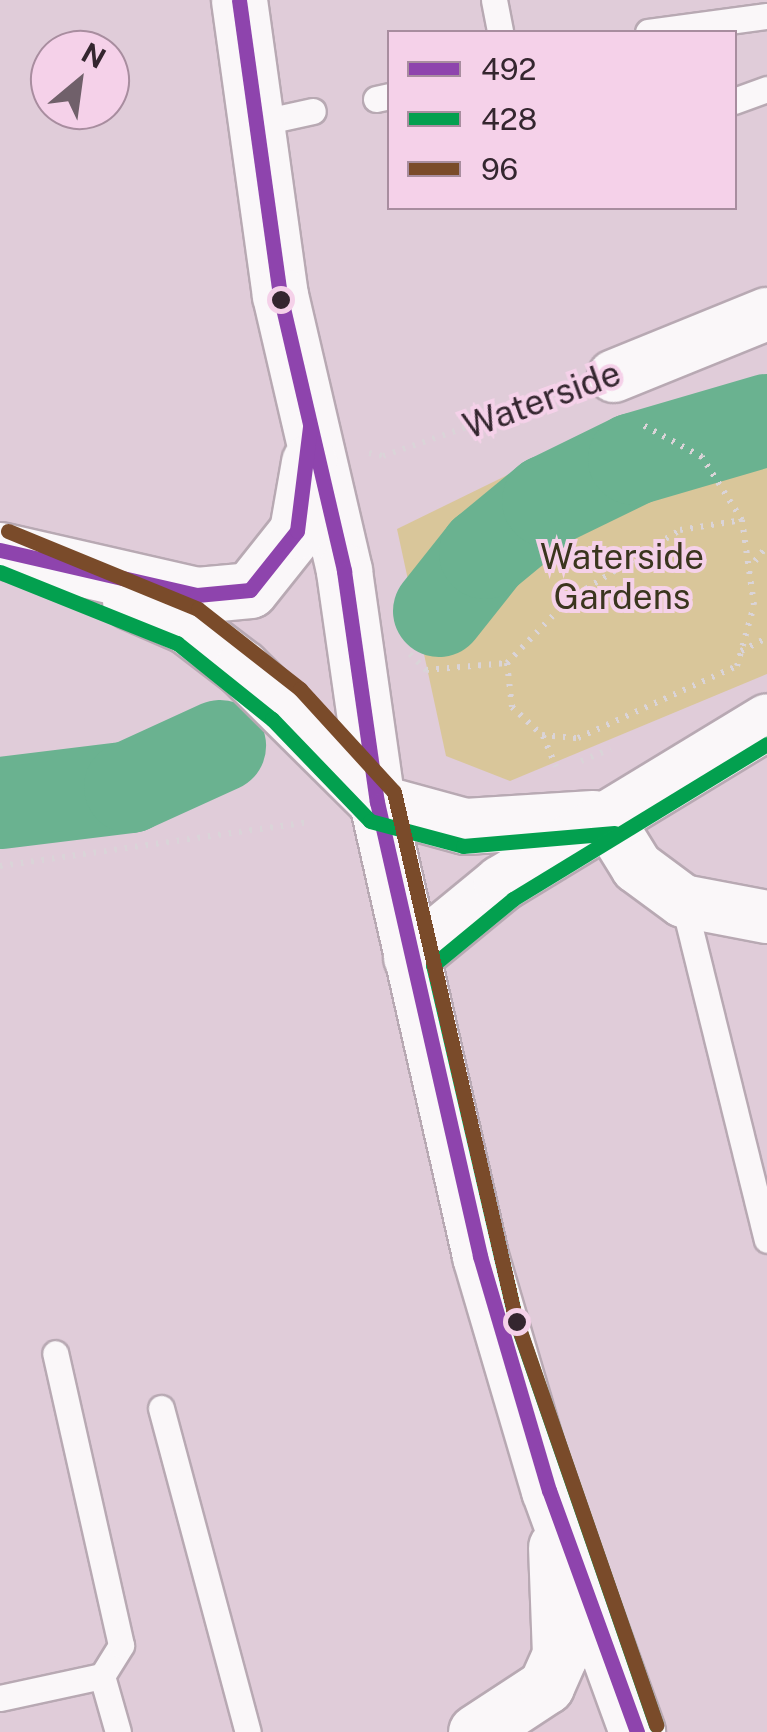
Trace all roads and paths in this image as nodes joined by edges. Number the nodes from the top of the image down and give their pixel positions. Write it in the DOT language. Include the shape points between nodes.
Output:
graph roads {
  1 [pos="239,0"];
  2 [pos="494,0"];
  3 [pos="767,16"];
  4 [pos="500,30"];
  5 [pos="663,30"];
  6 [pos="767,89"];
  7 [pos="737,100"];
  8 [pos="313,111"];
  9 [pos="258,123"];
  10 [pos="767,314"];
  11 [pos="619,397"];
  12 [pos="314,440"];
  13 [pos="742,520"];
  14 [pos="767,546"];
  15 [pos="18,555"];
  16 [pos="754,562"];
  17 [pos="767,638"];
  18 [pos="397,641"];
  19 [pos="741,652"];
  20 [pos="507,664"];
  21 [pos="767,721"];
  22 [pos="542,735"];
  23 [pos="558,772"];
  24 [pos="377,802"];
  25 [pos="606,817"];
  26 [pos="311,822"];
  27 [pos="0,866"];
  28 [pos="683,901"];
  29 [pos="767,918"];
  30 [pos="411,957"];
  31 [pos="767,1240"];
  32 [pos="55,1353"];
  33 [pos="161,1408"];
  34 [pos="549,1490"];
  35 [pos="102,1676"];
  36 [pos="0,1698"];
  37 [pos="118,1732"];
  38 [pos="248,1732"];
  39 [pos="476,1732"];
  40 [pos="638,1732"];
  1 -- 9 [label="main road"];
  2 -- 4 [label="lane"];
  3 -- 5 [label="lane"];
  6 -- 7 [label="lane"];
  8 -- 9 [label="lane"];
  9 -- 12 [label="main road" via="280,295"];
  10 -- 11 [label="street, Waterside"];
  11 -- 12 [label="path, Waterside" via="383,456"];
  11 -- 13 [label="path" via="702,457"];
  12 -- 15 [label="main road" via="297,531 250,590 197,596"];
  12 -- 24 [label="main road" via="344,571"];
  13 -- 16 [label="path"];
  13 -- 20 [label="path" via="680,530 568,600"];
  14 -- 16 [label="path"];
  15 -- 24 [label="main road" via="186,626 286,704"];
  16 -- 19 [label="path"];
  17 -- 19 [label="path"];
  18 -- 20 [label="path" via="426,670"];
  19 -- 22 [label="path" via="719,681 578,738"];
  20 -- 22 [label="path" via="512,707"];
  21 -- 25 [label="main road"];
  22 -- 23 [label="path"];
  24 -- 25 [label="main road" via="465,826"];
  24 -- 30 [label="main road"];
  25 -- 28 [label="street" via="636,866"];
  25 -- 30 [label="main road" via="501,884"];
  26 -- 27 [label="path"];
  28 -- 29 [label="street"];
  28 -- 31 [label="lane"];
  30 -- 34 [label="main road" via="496,1323"];
  32 -- 35 [label="lane" via="121,1645"];
  33 -- 38 [label="lane"];
  34 -- 39 [label="main road" via="564,1613 546,1686"];
  34 -- 40 [label="main road"];
  35 -- 36 [label="lane"];
  35 -- 37 [label="lane"];
}
